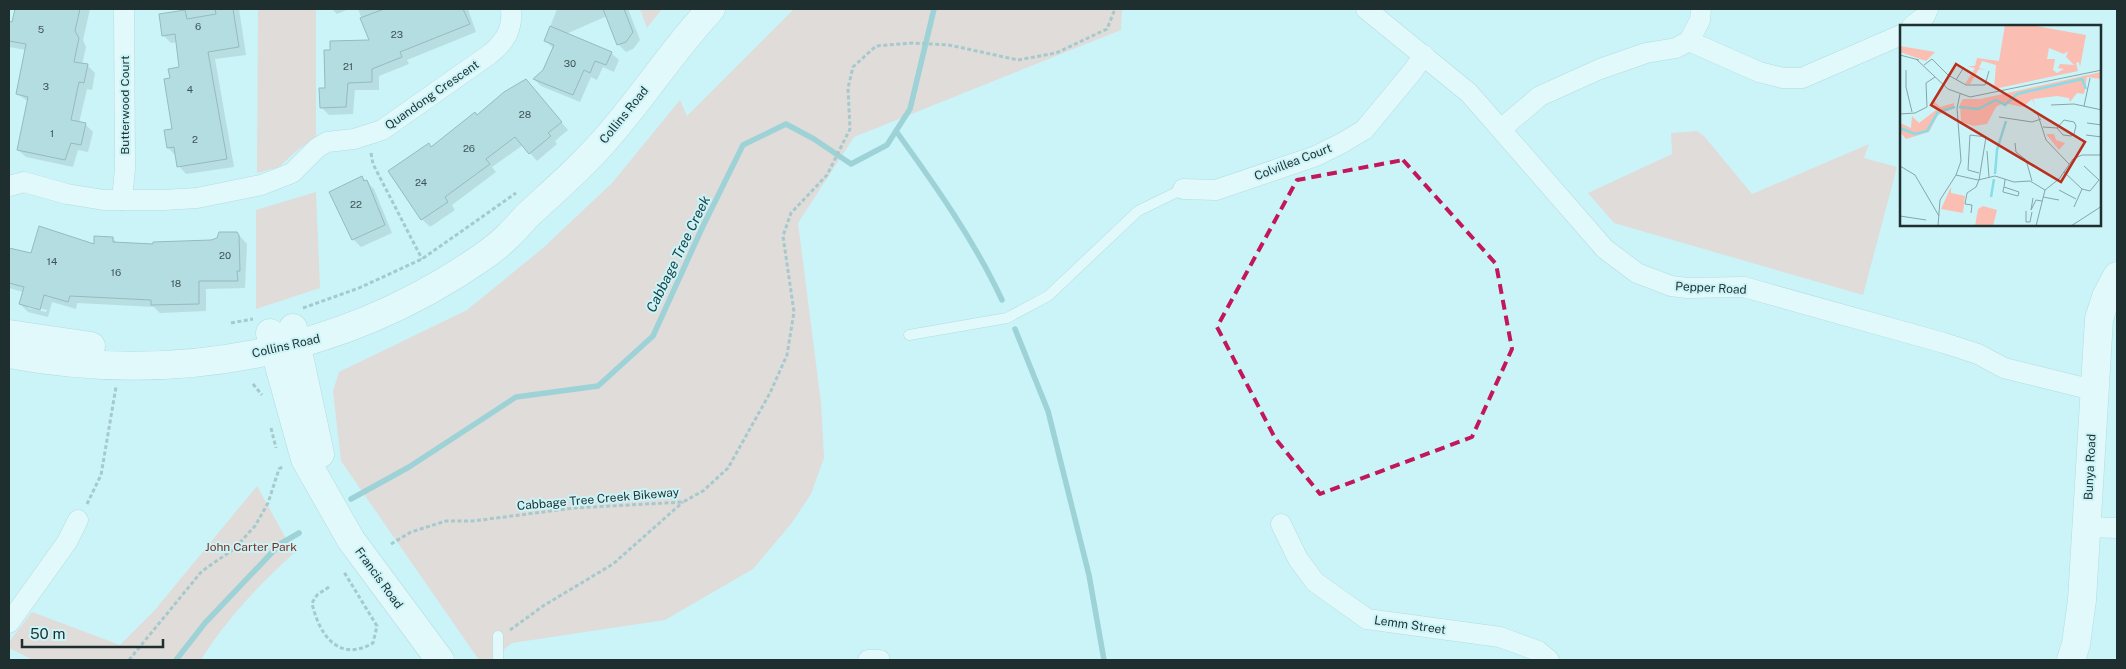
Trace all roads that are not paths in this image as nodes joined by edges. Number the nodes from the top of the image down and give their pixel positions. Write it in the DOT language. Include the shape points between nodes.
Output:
graph roads {
  1 [pos="124,9"];
  2 [pos="511,9"];
  3 [pos="710,9"];
  4 [pos="1366,9"];
  5 [pos="1701,9"];
  6 [pos="1928,9"];
  7 [pos="1913,25"];
  8 [pos="1900,34"];
  9 [pos="1689,41"];
  10 [pos="1424,55"];
  11 [pos="1501,129"];
  12 [pos="9,186"];
  13 [pos="1183,189"];
  14 [pos="122,200"];
  15 [pos="2117,276"];
  16 [pos="282,331"];
  17 [pos="9,334"];
  18 [pos="909,335"];
  19 [pos="9,354"];
  20 [pos="2093,390"];
  21 [pos="78,520"];
  22 [pos="1281,524"];
  23 [pos="2086,527"];
  24 [pos="2117,528"];
  25 [pos="9,623"];
  26 [pos="498,636"];
  27 [pos="440,660"];
  28 [pos="498,660"];
  29 [pos="868,660"];
  30 [pos="880,660"];
  31 [pos="1549,660"];
  32 [pos="2071,660"];
  1 -- 14 [label="street, Butterwood Court" via="125,168"];
  2 -- 14 [label="street, Quandong Crescent" via="510,30 499,47 382,130 327,142 292,173 261,185 197,198"];
  3 -- 16 [label="main road, Collins Road" via="611,134 528,214 408,284 335,315"];
  4 -- 10 [label="street, Pepper Road"];
  5 -- 9 [label="street" via="1700,20"];
  6 -- 7 [label="street" via="1925,16"];
  8 -- 9 [label="street" via="1802,78 1783,78 1759,72"];
  9 -- 11 [label="street" via="1676,48 1646,53 1600,69 1540,96"];
  10 -- 11 [label="street, Pepper Road" via="1469,92"];
  10 -- 13 [label="street, Colvillea Court" via="1364,130 1342,143 1316,156 1216,190"];
  11 -- 20 [label="street, Pepper Road" via="1605,249 1637,273 1686,288 1744,287 1944,343 1978,354 2004,368"];
  12 -- 14 [label="street, Quandong Crescent" via="24,182 67,194"];
  13 -- 18 [label="lane" via="1138,211 1048,296 1007,318"];
  15 -- 20 [label="main road, Bunya Road" via="2099,318"];
  16 -- 17 [label="main road, Collins Road" via="149,348 84,346"];
  16 -- 19 [label="main road, Collins Road" via="212,361 163,366 86,364"];
  16 -- 27 [label="main road, Francis Road" via="305,459 351,540"];
  20 -- 23 [label="main road, Bunya Road"];
  21 -- 25 [label="street" via="68,542"];
  22 -- 31 [label="street, Lemm Street" via="1298,559 1315,582 1366,619 1500,637 1538,651"];
  23 -- 24 [label="street"];
  23 -- 32 [label="main road, Bunya Road" via="2082,600"];
  26 -- 28 [label="lane"];
  29 -- 30 [label="street"];
}
